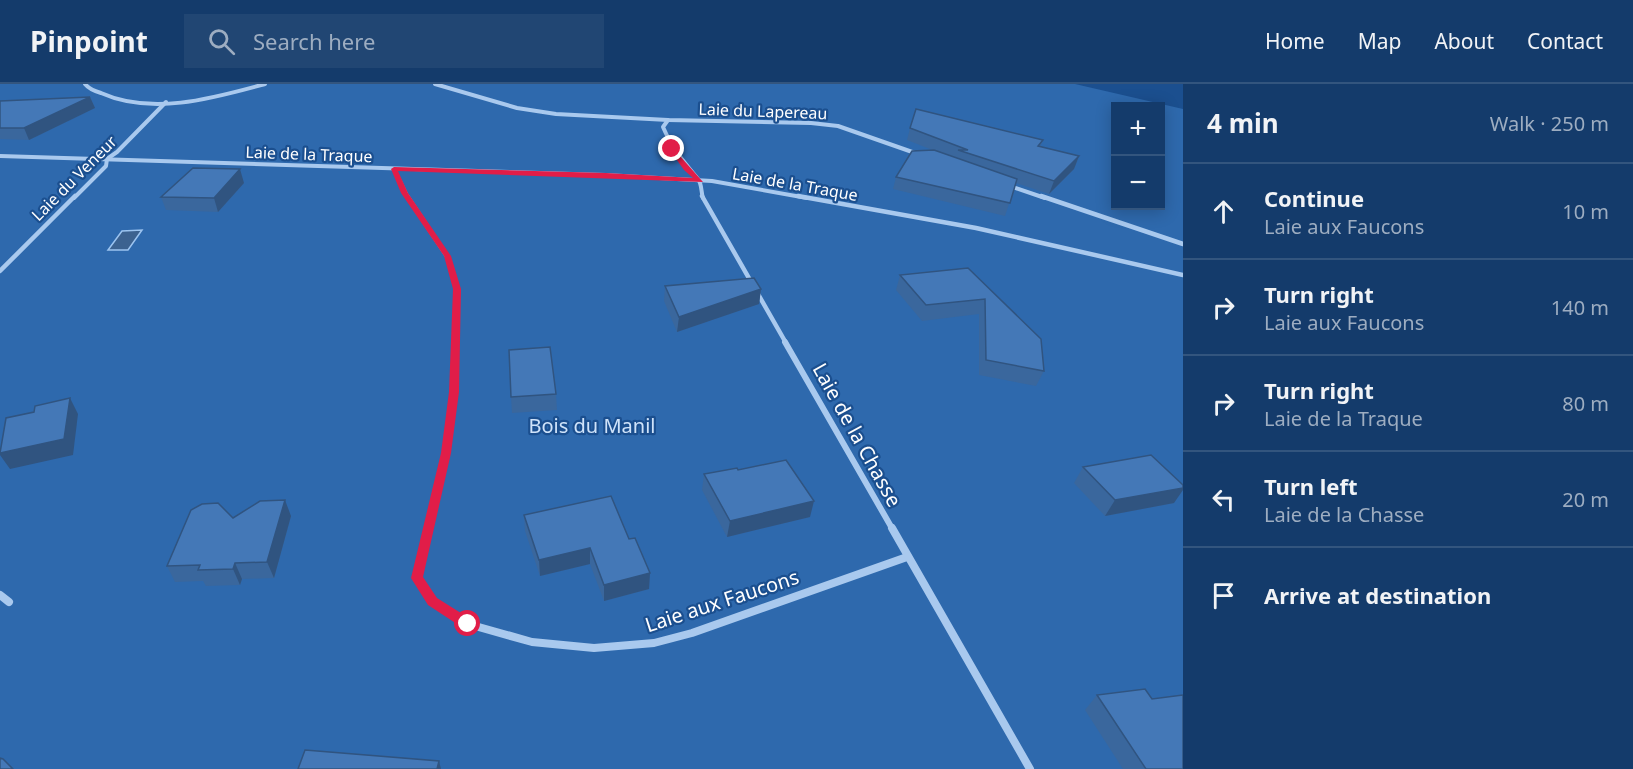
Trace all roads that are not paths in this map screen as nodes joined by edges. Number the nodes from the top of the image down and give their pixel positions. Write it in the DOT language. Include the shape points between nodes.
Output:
graph roads {
  1 [pos="86,84"];
  2 [pos="265,84"];
  3 [pos="435,84"];
  4 [pos="166,102"];
  5 [pos="668,120"];
  6 [pos="0,156"];
  7 [pos="926,157"];
  8 [pos="106,159"];
  9 [pos="394,169"];
  10 [pos="700,181"];
  11 [pos="998,182"];
  12 [pos="1183,244"];
  13 [pos="0,271"];
  14 [pos="1183,275"];
  15 [pos="907,557"];
  16 [pos="0,595"];
  17 [pos="9,602"];
  18 [pos="1030,769"];
  1 -- 4 [label="street" via="105,96"];
  2 -- 4 [label="street" via="201,99"];
  3 -- 5 [label="street, Laie du Lapereau" via="534,112"];
  4 -- 8 [label="street, Laie du Veneur"];
  5 -- 7 [label="street, Laie du Lapereau" via="838,126"];
  5 -- 10 [label="street, Laie de la Chasse" via="663,128 672,149"];
  6 -- 8 [label="street, Laie de la Traque"];
  8 -- 9 [label="street, Laie de la Traque"];
  8 -- 13 [label="street, Laie du Veneur" via="106,166"];
  9 -- 10 [label="street, Laie de la Traque"];
  9 -- 15 [label="street, Laie aux Faucons" via="405,193 447,256 457,289 454,392 446,453 417,578 433,601 468,624 532,642 594,648 654,643"];
  10 -- 14 [label="street, Laie de la Traque" via="976,228"];
  10 -- 15 [label="street, Laie de la Chasse" via="702,196"];
  11 -- 12 [label="street"];
  15 -- 18 [label="street, Laie de la Chasse"];
  16 -- 17 [label="street"];
}
